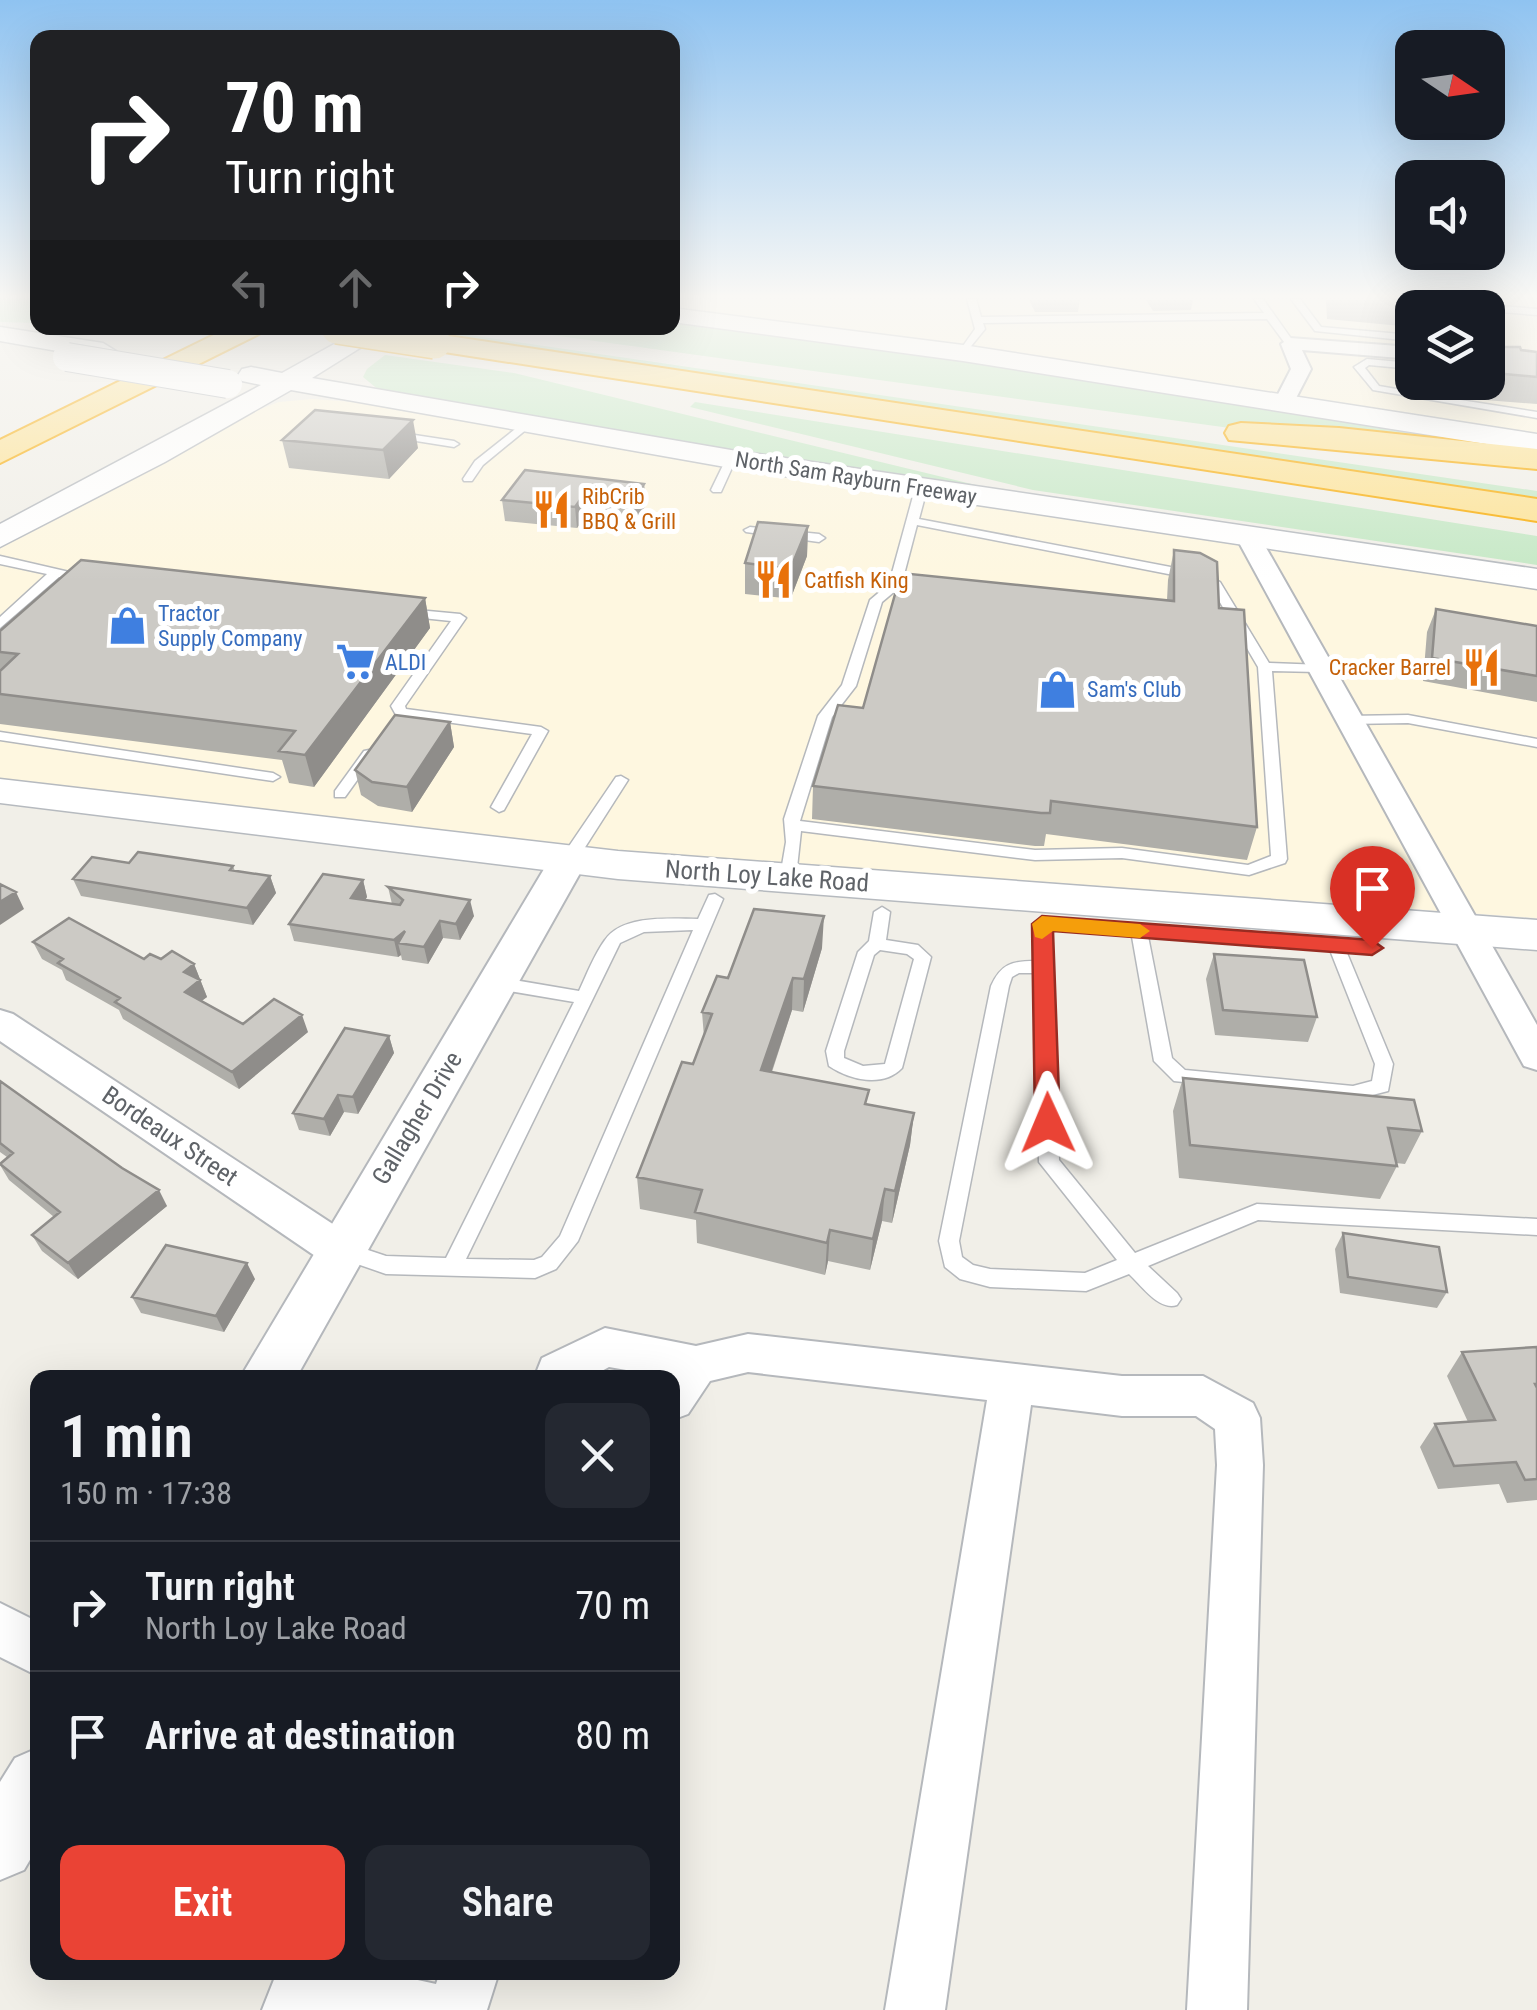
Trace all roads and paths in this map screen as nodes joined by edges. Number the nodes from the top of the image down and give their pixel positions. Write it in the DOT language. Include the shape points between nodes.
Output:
graph roads {
  1 [pos="81,393"];
  2 [pos="120,393"];
  3 [pos="232,393"];
  4 [pos="256,393"];
  5 [pos="356,393"];
  6 [pos="798,393"];
  7 [pos="825,393"];
  8 [pos="1224,393"];
  9 [pos="1289,393"];
  10 [pos="1443,400"];
  11 [pos="1449,401"];
  12 [pos="1284,402"];
  13 [pos="1537,416"];
  14 [pos="1023,422"];
  15 [pos="528,424"];
  16 [pos="0,432"];
  17 [pos="378,432"];
  18 [pos="454,444"];
  19 [pos="1537,444"];
  20 [pos="0,453"];
  21 [pos="1537,458"];
  22 [pos="730,459"];
  23 [pos="468,479"];
  24 [pos="921,489"];
  25 [pos="717,490"];
  26 [pos="1537,500"];
  27 [pos="1537,510"];
  28 [pos="912,521"];
  29 [pos="750,530"];
  30 [pos="0,537"];
  31 [pos="1248,537"];
  32 [pos="819,538"];
  33 [pos="0,560"];
  34 [pos="56,573"];
  35 [pos="1537,579"];
  36 [pos="100,581"];
  37 [pos="386,610"];
  38 [pos="0,624"];
  39 [pos="1265,667"];
  40 [pos="1318,668"];
  41 [pos="401,712"];
  42 [pos="1348,720"];
  43 [pos="390,726"];
  44 [pos="0,736"];
  45 [pos="380,740"];
  46 [pos="1537,743"];
  47 [pos="273,777"];
  48 [pos="621,780"];
  49 [pos="0,792"];
  50 [pos="340,794"];
  51 [pos="499,807"];
  52 [pos="0,818"];
  53 [pos="792,826"];
  54 [pos="562,871"];
  55 [pos="788,877"];
  56 [pos="709,912"];
  57 [pos="1042,924"];
  58 [pos="879,928"];
  59 [pos="1139,931"];
  60 [pos="1537,935"];
  61 [pos="1473,943"];
  62 [pos="1336,945"];
  63 [pos="1537,960"];
  64 [pos="1044,967"];
  65 [pos="497,983"];
  66 [pos="585,998"];
  67 [pos="0,1022"];
  68 [pos="1537,1057"];
  69 [pos="1537,1227"];
  70 [pos="339,1250"];
  71 [pos="1132,1264"];
  72 [pos="452,1267"];
  73 [pos="1170,1299"];
  74 [pos="272,1370"];
  75 [pos="562,1370"];
  76 [pos="657,1370"];
  77 [pos="684,1382"];
  78 [pos="1012,1384"];
  79 [pos="0,1628"];
  80 [pos="30,1646"];
  81 [pos="30,1794"];
  82 [pos="0,1846"];
  83 [pos="467,1980"];
  84 [pos="298,1996"];
  85 [pos="426,2010"];
  86 [pos="457,2010"];
  87 [pos="914,2010"];
  88 [pos="1217,2010"];
  1 -- 16 [label="highway"];
  2 -- 20 [label="highway"];
  3 -- 30 [label="main road"];
  4 -- 5 [label="main road"];
  5 -- 15 [label="main road, North Sam Rayburn Freeway"];
  6 -- 27 [label="highway"];
  7 -- 14 [label="highway"];
  8 -- 12 [label="main road"];
  9 -- 12 [label="street"];
  10 -- 11 [label="lane"];
  11 -- 13 [label="lane"];
  12 -- 19 [label="main road"];
  14 -- 21 [label="highway" via="1339,438"];
  14 -- 26 [label="highway"];
  15 -- 22 [label="main road, North Sam Rayburn Freeway"];
  15 -- 23 [label="lane" via="479,462"];
  17 -- 18 [label="lane"];
  22 -- 24 [label="main road, North Sam Rayburn Freeway"];
  22 -- 25 [label="lane"];
  24 -- 28 [label="lane"];
  24 -- 31 [label="main road, North Sam Rayburn Freeway"];
  28 -- 39 [label="lane" via="1198,576 1216,585"];
  28 -- 53 [label="lane" via="902,587 876,600 849,686 825,716"];
  29 -- 32 [label="lane"];
  31 -- 35 [label="main road, North Sam Rayburn Freeway"];
  31 -- 40 [label="street"];
  33 -- 34 [label="lane"];
  34 -- 36 [label="lane"];
  34 -- 38 [label="lane"];
  37 -- 41 [label="lane" via="460,618 398,706"];
  39 -- 40 [label="lane"];
  39 -- 53 [label="lane" via="1281,850 1267,866 1249,870 1122,853 1035,855"];
  40 -- 42 [label="street"];
  41 -- 43 [label="lane"];
  41 -- 51 [label="lane" via="541,731"];
  42 -- 46 [label="lane" via="1408,719"];
  42 -- 61 [label="street"];
  44 -- 47 [label="lane"];
  45 -- 50 [label="lane"];
  48 -- 54 [label="lane"];
  49 -- 54 [label="main road, North Loy Lake Road"];
  52 -- 54 [label="main road, North Loy Lake Road" via="291,857"];
  53 -- 55 [label="lane"];
  54 -- 55 [label="main road, North Loy Lake Road"];
  54 -- 56 [label="main road, North Loy Lake Road"];
  54 -- 65 [label="street, Gallagher Drive"];
  55 -- 61 [label="main road, North Loy Lake Road"];
  56 -- 58 [label="main road, North Loy Lake Road"];
  56 -- 66 [label="lane" via="624,931"];
  56 -- 72 [label="lane" via="568,1241 535,1269"];
  57 -- 58 [label="main road, North Loy Lake Road"];
  57 -- 59 [label="main road, North Loy Lake Road"];
  57 -- 64 [label="lane"];
  58 -- 58 [label="lane" via="923,957 897,1060 874,1074 844,1068 835,1051"];
  59 -- 62 [label="main road, North Loy Lake Road"];
  59 -- 62 [label="lane" via="1163,1060 1180,1076 1353,1093 1382,1086 1384,1064"];
  60 -- 61 [label="main road, North Loy Lake Road"];
  61 -- 62 [label="main road, North Loy Lake Road"];
  61 -- 63 [label="main road, North Loy Lake Road"];
  61 -- 68 [label="street"];
  64 -- 71 [label="lane" via="1048,1162"];
  64 -- 71 [label="lane" via="1016,967 1000,986 948,1241 952,1261 990,1278 1086,1282"];
  65 -- 66 [label="lane"];
  65 -- 70 [label="street, Gallagher Drive"];
  66 -- 72 [label="lane"];
  67 -- 70 [label="street, Bordeaux Street"];
  69 -- 71 [label="lane" via="1257,1212"];
  70 -- 72 [label="lane" via="386,1265"];
  70 -- 74 [label="street, Gallagher Drive"];
  71 -- 73 [label="lane"];
  75 -- 76 [label="street" via="605,1347"];
  77 -- 78 [label="street" via="748,1353"];
  78 -- 87 [label="street"];
  78 -- 88 [label="street" via="1122,1396 1203,1396 1236,1418 1240,1466"];
  79 -- 80 [label="street"];
  81 -- 82 [label="street"];
  83 -- 86 [label="street"];
  84 -- 85 [label="street"];
}
